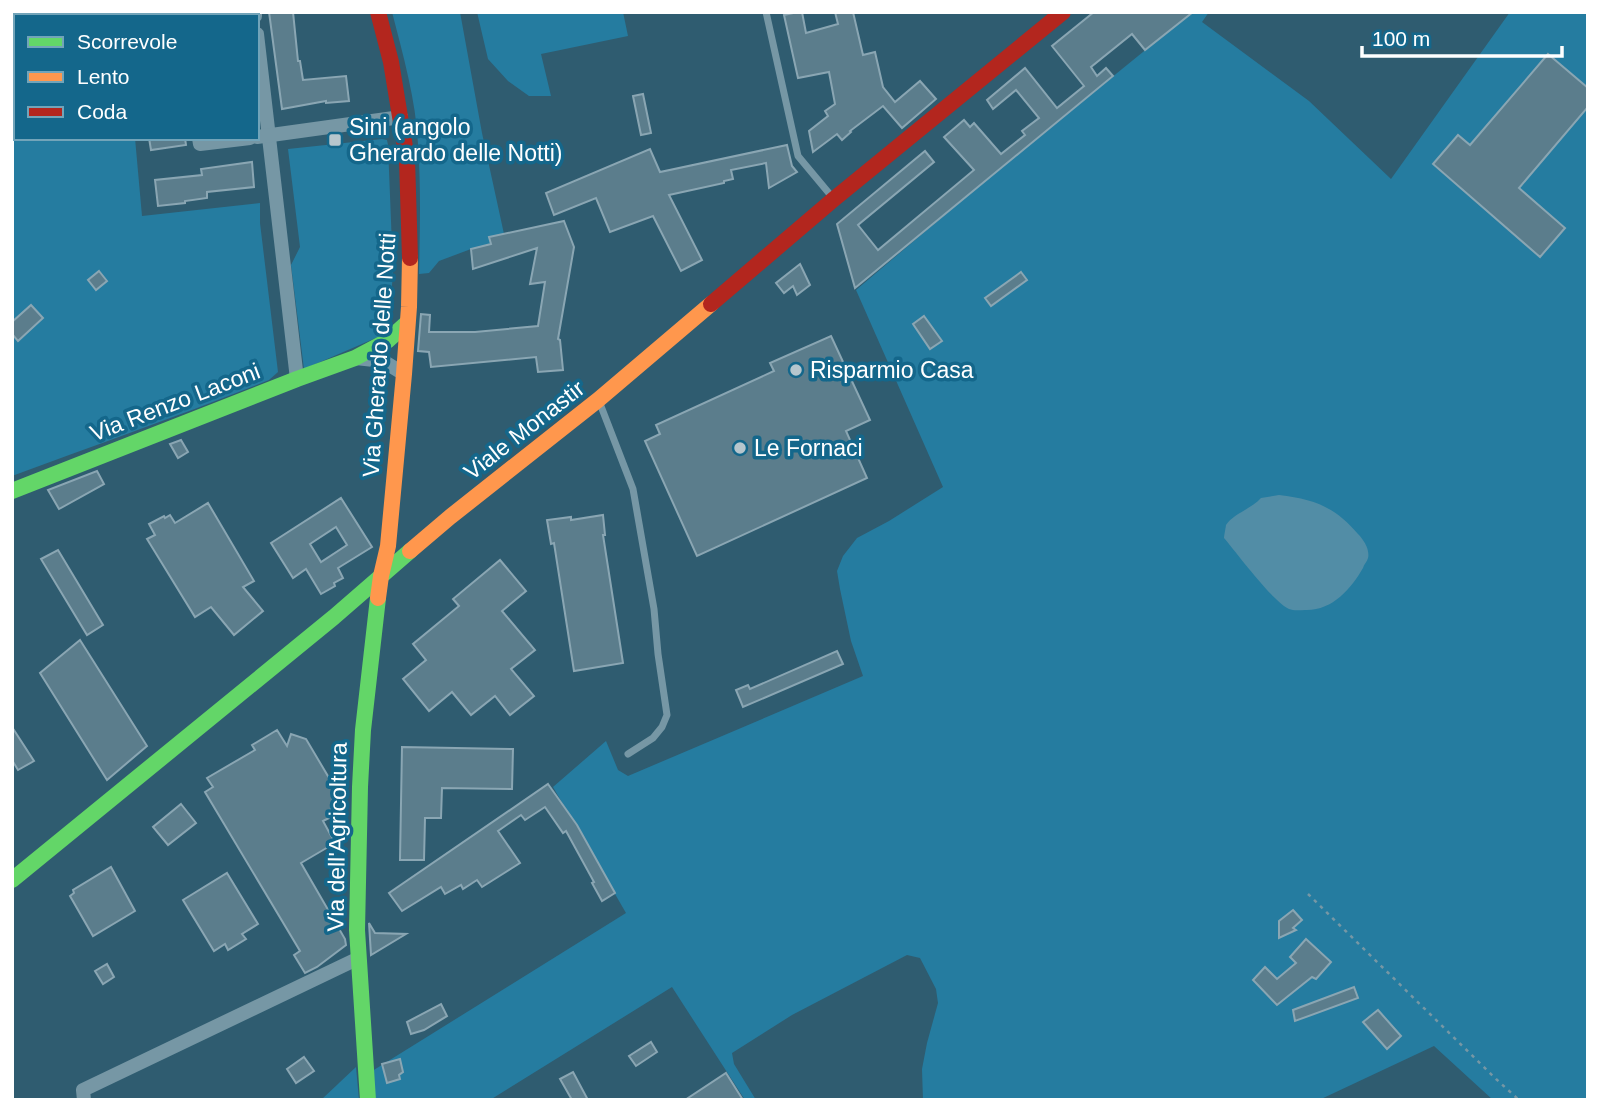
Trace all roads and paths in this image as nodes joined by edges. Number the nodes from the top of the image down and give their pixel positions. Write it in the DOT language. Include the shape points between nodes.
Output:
graph roads {
  1 [pos="377,12"];
  2 [pos="766,12"];
  3 [pos="1063,12"];
  4 [pos="259,68"];
  5 [pos="401,117"];
  6 [pos="263,137"];
  7 [pos="199,140"];
  8 [pos="233,140"];
  9 [pos="834,199"];
  10 [pos="407,323"];
  11 [pos="355,358"];
  12 [pos="404,374"];
  13 [pos="296,379"];
  14 [pos="598,400"];
  15 [pos="12,491"];
  16 [pos="381,576"];
  17 [pos="628,754"];
  18 [pos="12,880"];
  19 [pos="1308,894"];
  20 [pos="359,958"];
  21 [pos="84,1100"];
  22 [pos="368,1100"];
  23 [pos="1519,1100"];
  1 -- 5 [label="street, Via Gherardo delle Notti"];
  2 -- 9 [label="lane" via="798,156"];
  3 -- 9 [label="street, Viale Monastir"];
  4 -- 6 [label="street"];
  5 -- 6 [label="street"];
  5 -- 10 [label="street, Via Gherardo delle Notti" via="410,232"];
  6 -- 13 [label="street"];
  7 -- 8 [label="street" via="200,144"];
  9 -- 14 [label="street, Viale Monastir"];
  10 -- 11 [label="street, Via Renzo Laconi" via="387,341"];
  10 -- 12 [label="street, Via Gherardo delle Notti"];
  11 -- 12 [label="street" via="383,361"];
  11 -- 13 [label="street, Via Renzo Laconi"];
  12 -- 16 [label="street, Via Gherardo delle Notti" via="388,546"];
  13 -- 15 [label="street, Via Renzo Laconi"];
  14 -- 16 [label="street, Viale Monastir"];
  14 -- 17 [label="lane" via="633,489 667,715 653,738"];
  16 -- 18 [label="street, Viale Monastir"];
  16 -- 20 [label="street, Via dell'Agricoltura" via="362,741"];
  19 -- 23 [label="path"];
  20 -- 21 [label="street" via="83,1090"];
  20 -- 22 [label="street, Via dell'Agricoltura"];
}
